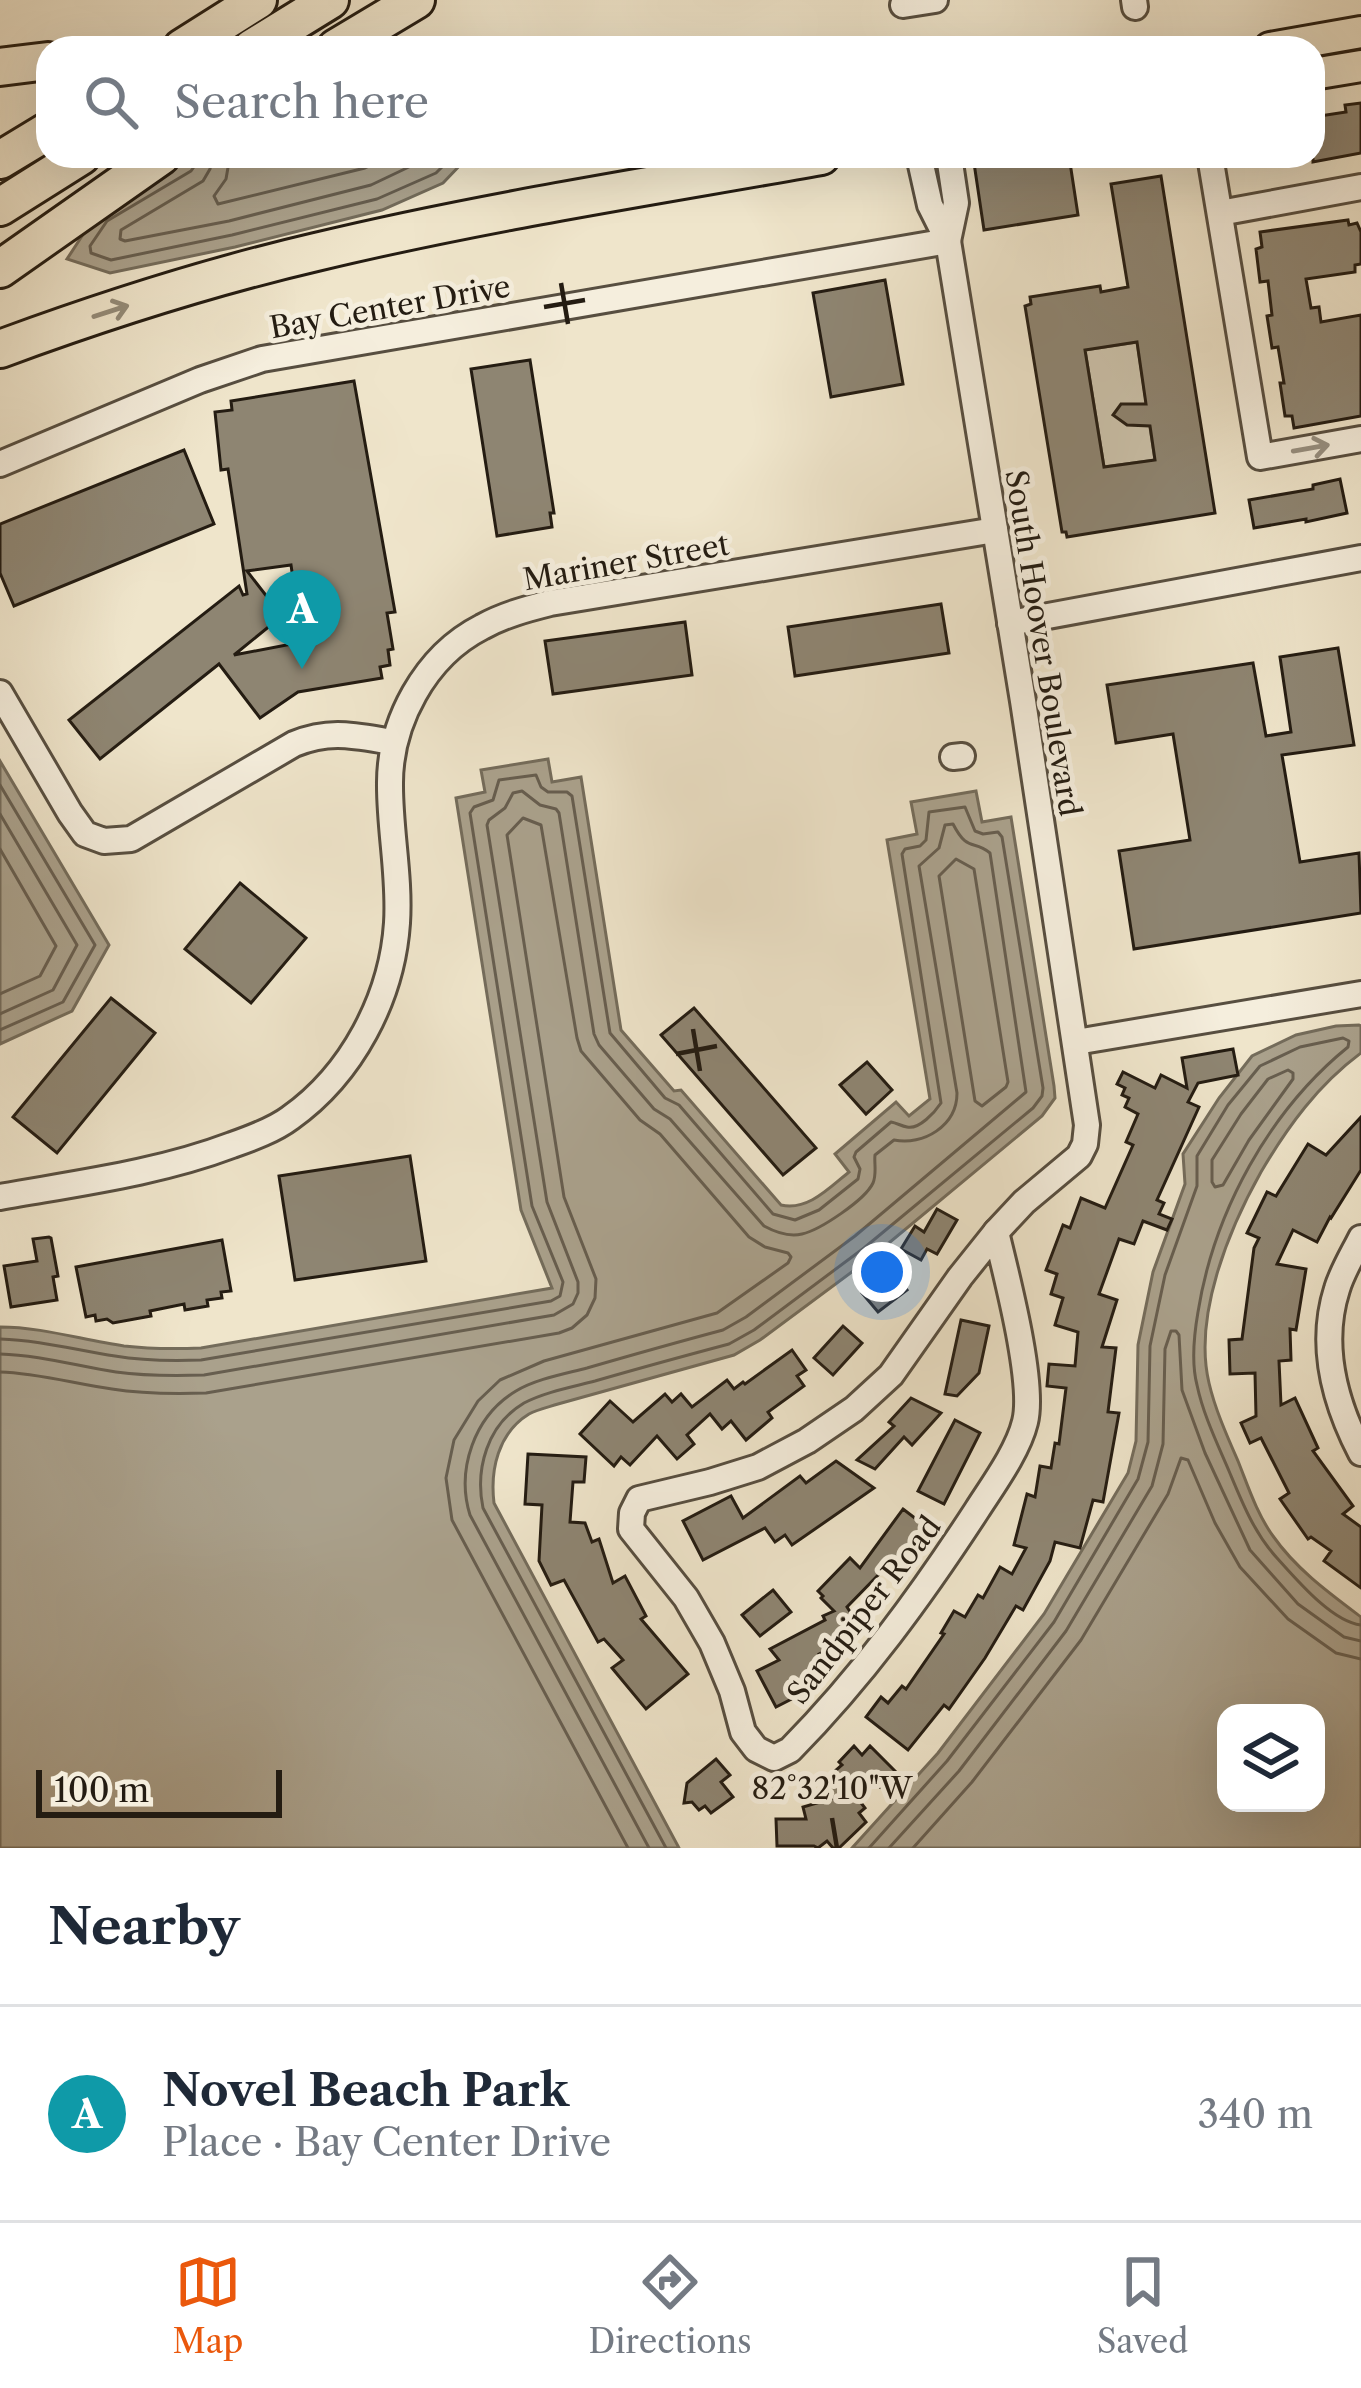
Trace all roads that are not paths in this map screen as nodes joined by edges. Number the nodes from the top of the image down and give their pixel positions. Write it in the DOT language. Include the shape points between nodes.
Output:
graph roads {
  1 [pos="258,0"];
  2 [pos="330,0"];
  3 [pos="416,0"];
  4 [pos="935,0"];
  5 [pos="903,5"];
  6 [pos="1361,32"];
  7 [pos="201,36"];
  8 [pos="272,36"];
  9 [pos="356,36"];
  10 [pos="1325,38"];
  11 [pos="36,62"];
  12 [pos="1361,66"];
  13 [pos="0,67"];
  14 [pos="1325,72"];
  15 [pos="36,138"];
  16 [pos="0,160"];
  17 [pos="61,168"];
  18 [pos="144,168"];
  19 [pos="754,168"];
  20 [pos="922,168"];
  21 [pos="951,168"];
  22 [pos="1212,168"];
  23 [pos="1361,187"];
  24 [pos="0,207"];
  25 [pos="1220,213"];
  26 [pos="948,241"];
  27 [pos="0,269"];
  28 [pos="0,349"];
  29 [pos="1361,440"];
  30 [pos="0,464"];
  31 [pos="995,530"];
  32 [pos="1361,558"];
  33 [pos="1010,622"];
  34 [pos="0,693"];
  35 [pos="393,742"];
  36 [pos="1361,994"];
  37 [pos="1076,1042"];
  38 [pos="1085,1144"];
  39 [pos="0,1197"];
  40 [pos="996,1232"];
  41 [pos="1361,1238"];
  42 [pos="1361,1453"];
  1 -- 7 [label="highway"];
  2 -- 8 [label="highway"];
  3 -- 9 [label="highway"];
  4 -- 5 [label="street"];
  6 -- 10 [label="main road"];
  11 -- 13 [label="highway"];
  12 -- 14 [label="main road"];
  15 -- 16 [label="highway"];
  17 -- 24 [label="highway"];
  18 -- 27 [label="highway"];
  28 -- 19 [label="highway, one-way" via="311,253"];
  20 -- 26 [label="street, South Hoover Boulevard"];
  21 -- 26 [label="street" via="956,203"];
  22 -- 25 [label="street"];
  23 -- 25 [label="street"];
  25 -- 29 [label="street, one-way" via="1260,457"];
  26 -- 30 [label="street, Bay Center Drive" via="262,359"];
  26 -- 31 [label="street, South Hoover Boulevard"];
  31 -- 33 [label="street, South Hoover Boulevard"];
  31 -- 35 [label="street, Mariner Street" via="512,613 437,663"];
  32 -- 33 [label="street"];
  33 -- 37 [label="street, South Hoover Boulevard"];
  34 -- 35 [label="street" via="70,813 85,834 104,841 131,839 316,735"];
  35 -- 39 [label="street, Mariner Street" via="398,886 391,970 365,1031 331,1080 288,1120 208,1154"];
  36 -- 37 [label="street"];
  37 -- 38 [label="street, South Hoover Boulevard"];
  38 -- 40 [label="street, Sandpiper Road"];
  40 -- 40 [label="street, Sandpiper Road" via="1028,1401 1024,1425 933,1577 869,1663 774,1758 743,1732 712,1643 631,1529 632,1513 639,1499 758,1467 854,1409 891,1375"];
  41 -- 42 [label="street" via="1336,1290 1330,1334 1332,1380"];
}
